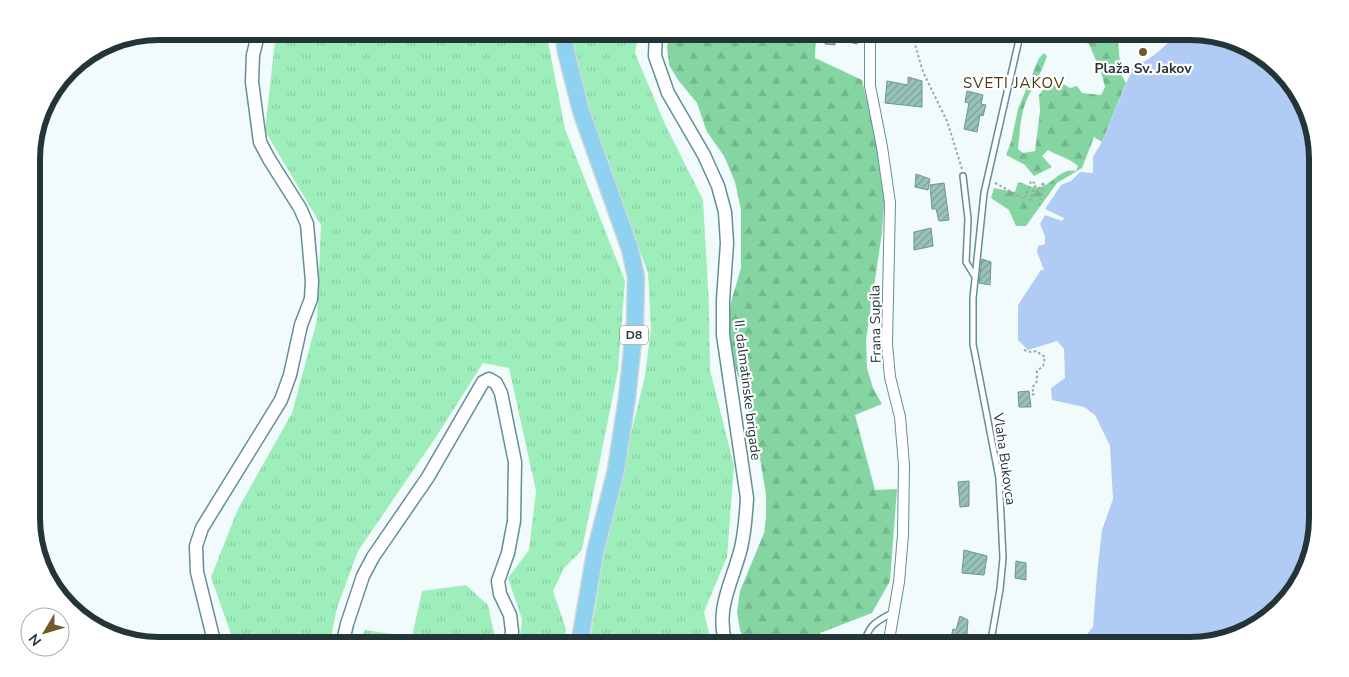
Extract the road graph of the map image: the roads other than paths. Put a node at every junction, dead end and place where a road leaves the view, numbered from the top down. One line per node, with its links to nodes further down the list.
1 (257, 40): 9 (street)
2 (564, 40): 12 (main road, D8)
3 (656, 40): 13 (street, II. dalmatinske brigade)
4 (870, 40): 8 (street, Frana Supila)
5 (1019, 40): 7 (lane, Vlaha Bukovca)
6 (963, 176): 7 (lane, Vlaha Bukovca)
7 (974, 276): 16 (lane, Vlaha Bukovca)
8 (893, 612): 14 (lane); 15 (street, Frana Supila)
9 (213, 637)
10 (344, 637): 11 (street)
11 (511, 637)
12 (581, 637)
13 (725, 637)
14 (867, 637)
15 (889, 637)
16 (992, 637)

